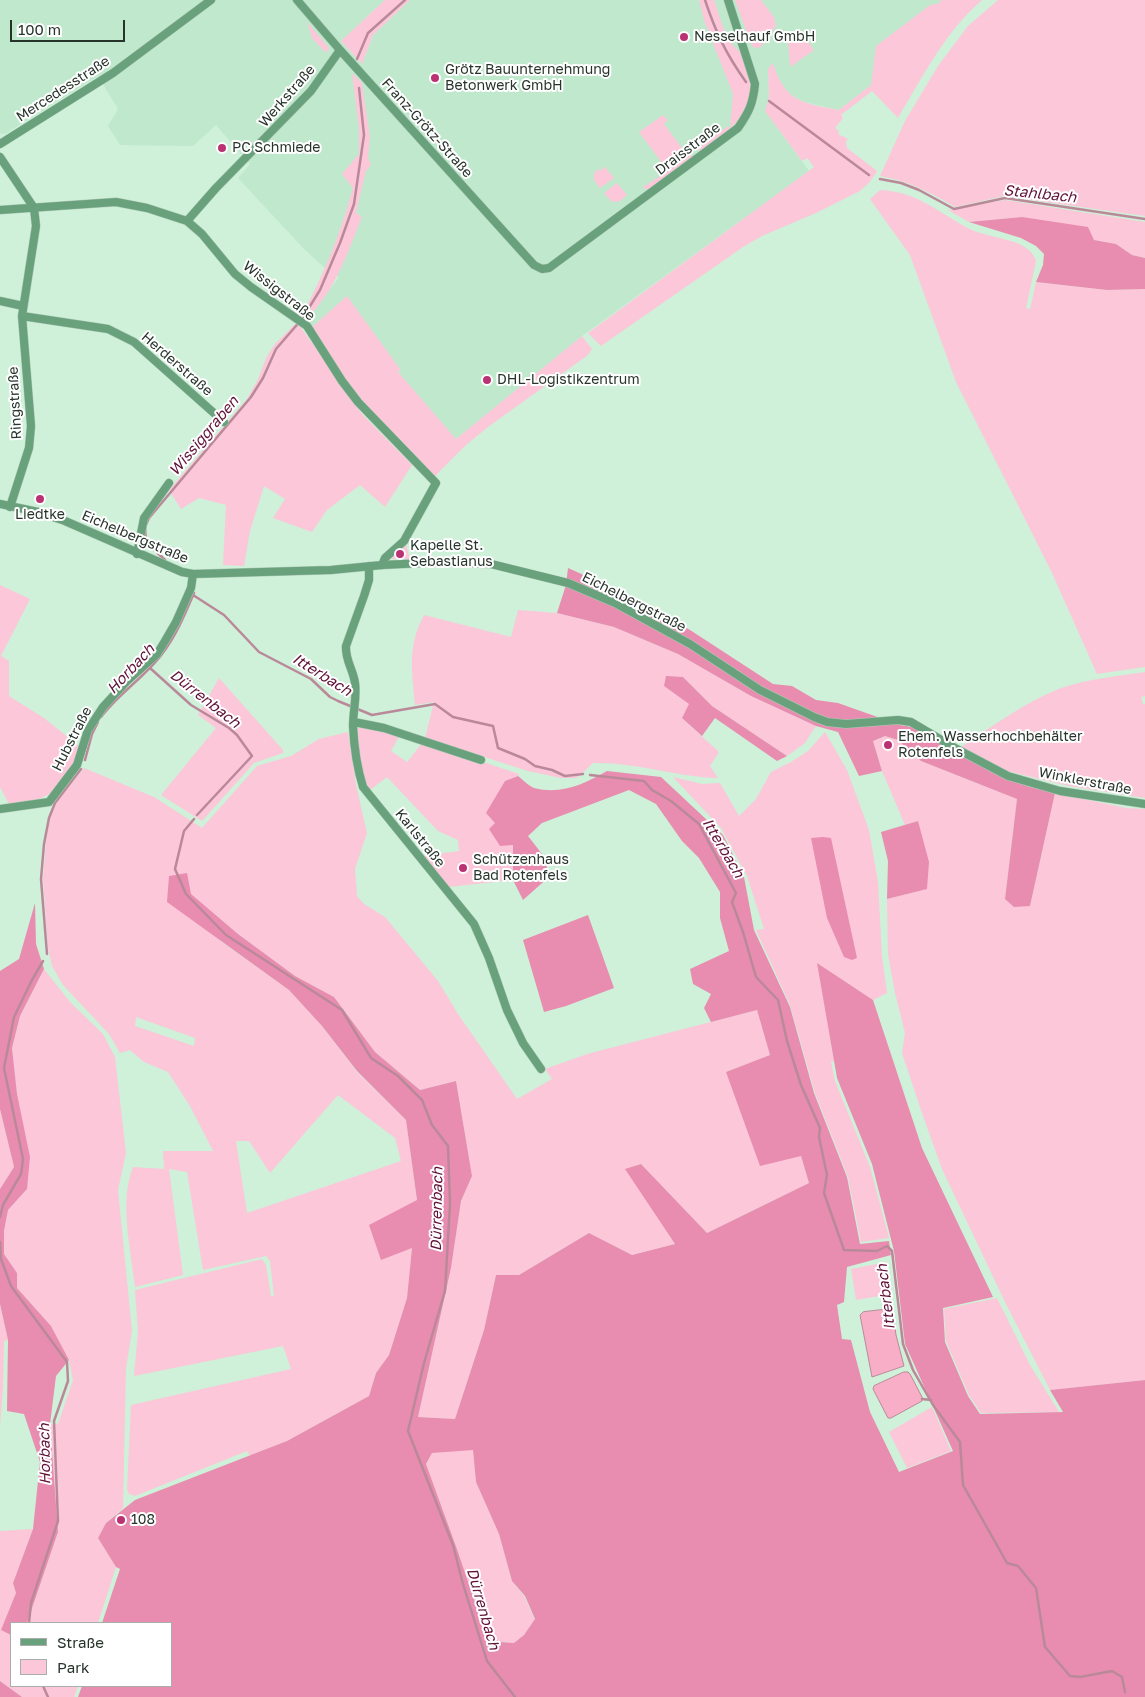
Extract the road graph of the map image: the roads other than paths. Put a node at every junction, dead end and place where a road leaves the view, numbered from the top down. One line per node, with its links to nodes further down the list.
1 (211, 0): 5 (street, Mercedesstraße)
2 (297, 0): 4 (street, Franz-Grötz-Straße)
3 (728, 0): 10 (street, Draisstraße)
4 (340, 50): 9 (street, Werkstraße); 10 (street, Franz-Grötz-Straße)
5 (0, 144)
6 (0, 157): 7 (street)
7 (34, 208): 8 (street, Wissigstraße); 9 (street, Wissigstraße); 12 (street, Ringstraße)
8 (0, 210)
9 (187, 221): 19 (street, Wissigstraße)
10 (542, 269)
11 (0, 301): 12 (street)
12 (23, 306): 13 (street, Ringstraße)
13 (22, 316): 14 (street, Herderstraße); 17 (street, Ringstraße)
14 (224, 422)
15 (169, 484): 18 (street)
16 (0, 504): 17 (street, Eichelbergstraße)
17 (10, 506): 18 (street, Eichelbergstraße)
18 (137, 554): 21 (street, Eichelbergstraße)
19 (382, 565): 20 (street, Eichelbergstraße); 23 (street, Eichelbergstraße)
20 (369, 566): 21 (street, Eichelbergstraße); 22 (street, Karlstraße)
21 (193, 574): 26 (street, Hubstraße)
22 (354, 718): 24 (street); 27 (street, Karlstraße)
23 (826, 722): 25 (street, Winklerstraße)
24 (481, 760)
25 (1145, 804)
26 (0, 809)
27 (541, 1069)

